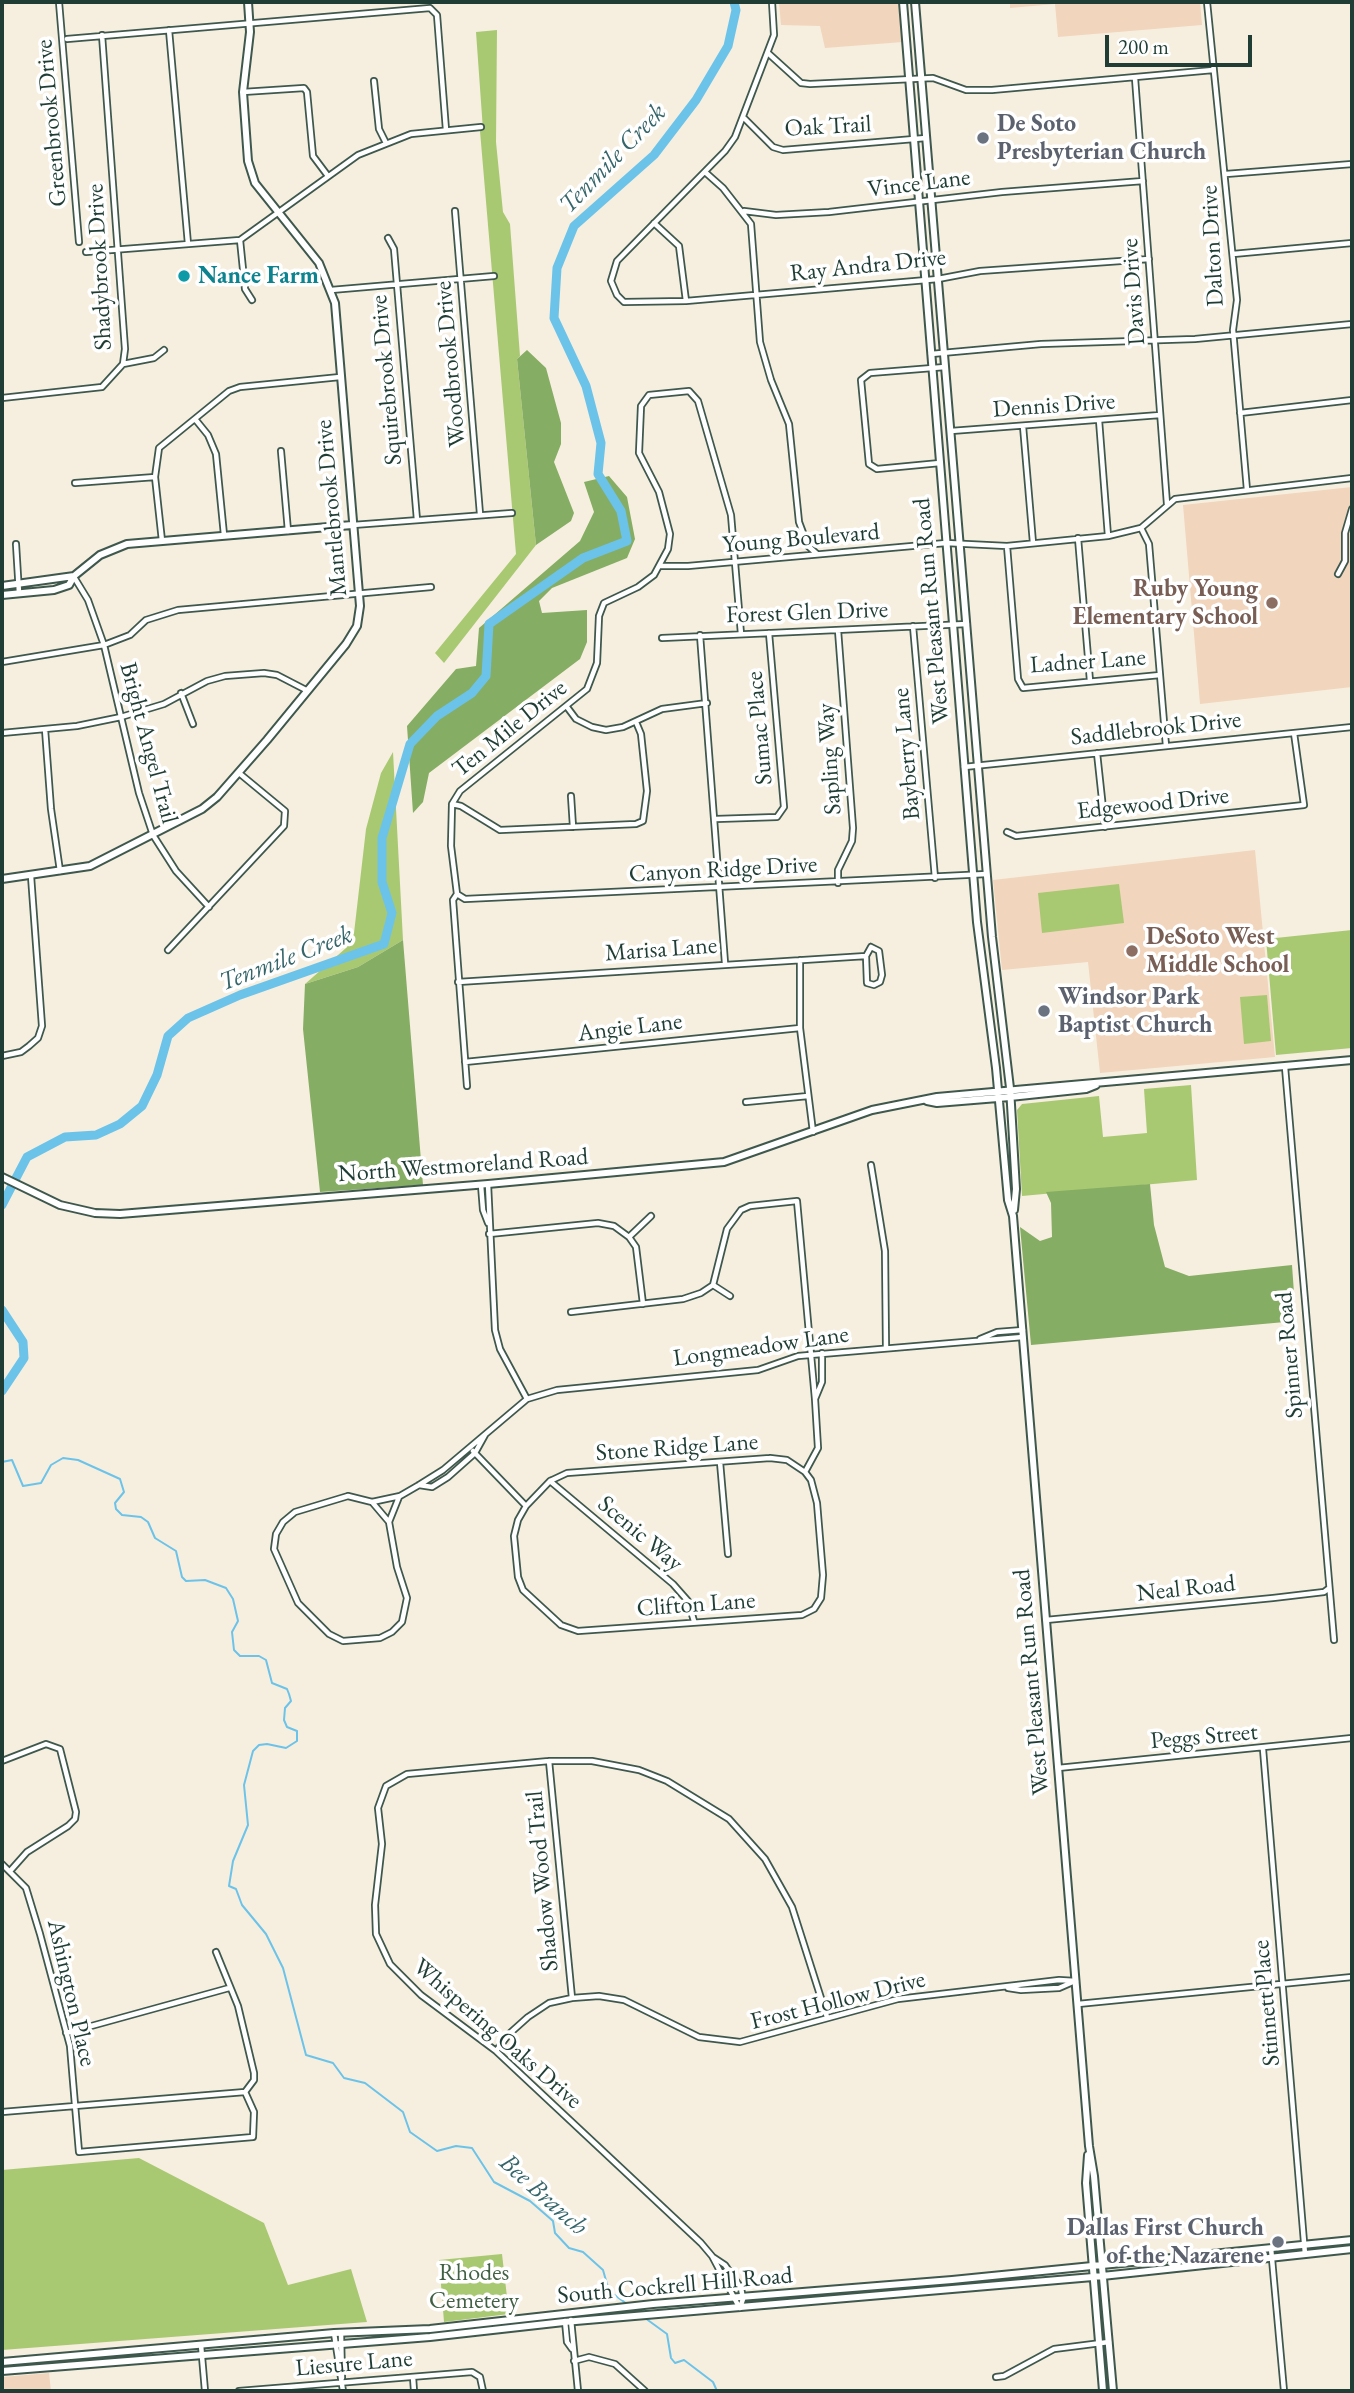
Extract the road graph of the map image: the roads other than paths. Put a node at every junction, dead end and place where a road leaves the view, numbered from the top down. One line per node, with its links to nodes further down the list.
1 (59, 2): 37 (street, Greenbrook Drive)
2 (248, 2): 7 (main road, Mantlebrook Drive)
3 (772, 2): 11 (street)
4 (902, 2): 13 (main road, West Pleasant Run Road)
5 (915, 2): 14 (main road, West Pleasant Run Road)
6 (1207, 2): 12 (street, Dalton Drive)
7 (250, 23): 8 (street); 17 (main road, Mantlebrook Drive); 20 (street)
8 (169, 30): 9 (street); 39 (street)
9 (102, 35): 10 (street); 40 (street, Shadybrook Drive)
10 (67, 38)
11 (769, 54): 13 (street); 18 (street)
12 (1213, 70): 15 (street); 26 (street, Dalton Drive)
13 (909, 77): 14 (street); 22 (main road, West Pleasant Run Road)
14 (921, 78): 15 (street); 21 (main road, West Pleasant Run Road)
15 (1135, 78): 28 (street, Davis Drive)
16 (373, 81): 23 (street)
17 (243, 92): 27 (street); 33 (main road, Mantlebrook Drive)
18 (744, 118): 22 (street, Oak Trail); 25 (street)
19 (481, 127): 20 (street)
20 (446, 130): 23 (street)
21 (926, 138): 22 (street, Oak Trail); 29 (main road, West Pleasant Run Road)
22 (914, 139): 30 (main road, West Pleasant Run Road)
23 (386, 143): 27 (street)
24 (1352, 164): 26 (street)
25 (705, 172): 32 (street); 34 (street)
26 (1226, 174): 42 (street, Dalton Drive)
27 (328, 176): 33 (street)
28 (1143, 180): 29 (street, Vince Lane); 43 (street, Davis Drive)
29 (932, 202): 30 (street, Vince Lane); 45 (main road, West Pleasant Run Road)
30 (919, 203): 32 (street, Vince Lane); 47 (main road, West Pleasant Run Road)
31 (455, 211): 46 (street, Woodbrook Drive)
32 (742, 211): 50 (street)
33 (280, 212): 36 (street); 49 (main road, Mantlebrook Drive)
34 (654, 223): 52 (street); 52 (street, Ray Andra Drive)
35 (388, 238): 48 (street, Squirebrook Drive)
36 (240, 240): 39 (street); 51 (street)
37 (79, 242)
38 (1352, 243): 42 (street)
39 (188, 244): 40 (street)
40 (117, 251): 41 (street); 59 (street, Shadybrook Drive)
41 (86, 252)
42 (1233, 254): 54 (street, Dalton Drive)
43 (1149, 258): 45 (street, Ray Andra Drive); 55 (street, Davis Drive)
44 (494, 276): 46 (street)
45 (938, 279): 47 (street, Ray Andra Drive); 57 (main road, West Pleasant Run Road)
46 (461, 280): 48 (street); 80 (street, Woodbrook Drive)
47 (925, 280): 50 (street, Ray Andra Drive); 58 (main road, West Pleasant Run Road)
48 (397, 284): 49 (street); 81 (street, Squirebrook Drive)
49 (331, 289): 62 (main road, Mantlebrook Drive)
50 (756, 295): 52 (street, Ray Andra Drive); 94 (street)
51 (252, 300)
52 (686, 301)
53 (1352, 324): 54 (street)
54 (1234, 335): 55 (street); 65 (street, Dalton Drive)
55 (1155, 340): 57 (street); 66 (street, Davis Drive)
56 (164, 350): 59 (street)
57 (944, 352): 58 (street); 60 (main road, West Pleasant Run Road)
58 (931, 354): 61 (main road, West Pleasant Run Road)
59 (123, 364): 63 (street, Shadybrook Drive)
60 (946, 367): 61 (street); 70 (main road, West Pleasant Run Road)
61 (932, 368): 72 (main road, West Pleasant Run Road); 72 (street)
62 (340, 377): 67 (street); 82 (main road, Mantlebrook Drive)
63 (2, 398)
64 (1352, 400): 65 (street)
65 (1241, 413): 76 (street, Dalton Drive)
66 (1160, 415): 68 (street, Dennis Drive); 77 (street, Davis Drive)
67 (195, 419): 73 (street); 85 (street)
68 (1099, 420): 69 (street, Dennis Drive); 86 (street)
69 (1023, 426): 70 (street, Dennis Drive); 90 (street)
70 (951, 431): 92 (main road, West Pleasant Run Road)
71 (281, 451): 84 (street)
72 (940, 463): 89 (main road, West Pleasant Run Road)
73 (155, 477): 75 (street); 88 (street)
74 (1352, 478): 76 (street, Young Boulevard)
75 (75, 483)
76 (1247, 489): 77 (street, Young Boulevard)
77 (1167, 504): 83 (street, Young Boulevard)
78 (1352, 509): 97 (street)
79 (512, 513): 80 (street)
80 (480, 514): 81 (street)
81 (417, 520): 82 (street)
82 (352, 525): 84 (main road); 102 (main road, Mantlebrook Drive)
83 (1141, 528): 86 (street, Young Boulevard); 115 (street)
84 (288, 531): 85 (main road)
85 (225, 536): 88 (main road)
86 (1108, 536): 87 (street, Young Boulevard)
87 (1078, 538): 90 (street, Young Boulevard); 116 (street)
88 (162, 541): 98 (main road)
89 (946, 543): 92 (street, Young Boulevard); 94 (street, Young Boulevard); 105 (main road, West Pleasant Run Road)
90 (1033, 543): 93 (street, Young Boulevard)
91 (16, 544): 99 (street)
92 (961, 544): 93 (street, Young Boulevard); 106 (main road, West Pleasant Run Road)
93 (1007, 546): 116 (street, Ladner Lane)
94 (818, 555): 95 (street, Young Boulevard)
95 (735, 561): 96 (street, Young Boulevard); 96 (street, Ten Mile Drive); 110 (street)
96 (659, 566): 120 (street, Ten Mile Drive)
97 (1338, 574)
98 (74, 576): 99 (main road); 103 (main road); 113 (street, Bright Angel Trail)
99 (21, 584): 100 (main road); 103 (street)
100 (2, 586)
101 (431, 587): 102 (street)
102 (358, 592): 113 (street); 117 (main road, Mantlebrook Drive)
103 (19, 593): 104 (main road)
104 (2, 595)
105 (953, 624): 106 (street, Forest Glen Drive); 107 (street, Forest Glen Drive); 130 (main road, West Pleasant Run Road)
106 (967, 624): 131 (main road, West Pleasant Run Road)
107 (914, 626): 108 (street, Forest Glen Drive); 144 (street, Bayberry Lane)
108 (838, 630): 109 (street, Forest Glen Drive); 146 (street, Sapling Way)
109 (769, 633): 110 (street, Forest Glen Drive); 135 (street, Sumac Place)
110 (741, 634): 111 (street, Forest Glen Drive)
111 (700, 635): 112 (street, Forest Glen Drive); 119 (street)
112 (662, 638)
113 (104, 645): 114 (street); 121 (street, Bright Angel Trail)
114 (2, 662)
115 (1160, 675): 116 (street, Ladner Lane); 128 (street)
116 (1090, 681)
117 (306, 690): 118 (street); 132 (main road, Mantlebrook Drive)
118 (181, 693): 121 (street); 123 (street)
119 (707, 703): 122 (street); 135 (street)
120 (567, 706): 122 (street); 134 (street, Ten Mile Drive)
121 (121, 717): 125 (street); 139 (street, Bright Angel Trail)
122 (636, 722): 136 (street)
123 (193, 724)
124 (1352, 727): 127 (street, Saddlebrook Drive)
125 (45, 729): 126 (street); 140 (street)
126 (2, 733)
127 (1294, 733): 128 (street, Saddlebrook Drive); 137 (street, Edgewood Drive)
128 (1166, 746): 129 (street, Saddlebrook Drive)
129 (1097, 753): 131 (street, Saddlebrook Drive); 137 (street)
130 (964, 766): 131 (street, Saddlebrook Drive); 142 (main road, West Pleasant Run Road)
131 (978, 766): 141 (main road, West Pleasant Run Road)
132 (239, 773): 139 (main road, Mantlebrook Drive); 149 (street)
133 (571, 796): 136 (street)
134 (452, 804): 136 (street); 148 (street, Ten Mile Drive)
135 (716, 819): 147 (street)
136 (573, 827)
137 (1105, 827): 138 (street, Edgewood Drive)
138 (1007, 832)
139 (153, 835): 140 (main road, Mantlebrook Drive); 149 (street, Bright Angel Trail)
140 (60, 872): 143 (main road, Mantlebrook Drive)
141 (987, 874): 142 (street, Canyon Ridge Drive); 155 (main road, West Pleasant Run Road)
142 (973, 875): 144 (street, Canyon Ridge Drive); 156 (main road, West Pleasant Run Road)
143 (31, 876): 145 (main road, Mantlebrook Drive); 158 (street)
144 (934, 878): 146 (street, Canyon Ridge Drive)
145 (2, 879)
146 (838, 883): 147 (street, Canyon Ridge Drive)
147 (721, 888): 148 (street, Canyon Ridge Drive); 153 (street)
148 (459, 896): 154 (street, Ten Mile Drive)
149 (209, 907): 150 (street)
150 (169, 950)
151 (866, 956): 151 (street); 152 (street, Marisa Lane)
152 (800, 960): 153 (street, Marisa Lane); 157 (street)
153 (725, 963): 154 (street, Marisa Lane)
154 (458, 982): 160 (street, Ten Mile Drive)
155 (1000, 1007): 156 (main road); 164 (main road, West Pleasant Run Road)
156 (988, 1009): 165 (main road, West Pleasant Run Road)
157 (800, 1028): 160 (street, Angie Lane); 166 (street)
158 (2, 1056)
159 (1352, 1060): 161 (main road, North Westmoreland Road)
160 (465, 1062): 163 (street, Ten Mile Drive)
161 (1284, 1067): 162 (main road, North Westmoreland Road); 203 (street, Spinner Road)
162 (1098, 1084): 164 (main road, North Westmoreland Road); 167 (main road, North Westmoreland Road)
163 (467, 1086)
164 (1010, 1088): 165 (main road, North Westmoreland Road); 167 (main road, West Pleasant Run Road)
165 (998, 1089): 168 (main road, West Pleasant Run Road); 169 (main road, North Westmoreland Road)
166 (808, 1096): 170 (street); 171 (street)
167 (1010, 1097): 168 (main road, North Westmoreland Road); 176 (main road, West Pleasant Run Road)
168 (999, 1098): 169 (main road, North Westmoreland Road); 176 (main road, West Pleasant Run Road)
169 (925, 1101): 171 (main road, North Westmoreland Road)
170 (746, 1102)
171 (813, 1132): 174 (main road, North Westmoreland Road)
172 (871, 1166): 184 (street)
173 (2, 1177): 174 (main road, North Westmoreland Road)
174 (484, 1185): 177 (street)
175 (651, 1216): 178 (street)
176 (1013, 1216): 183 (main road, West Pleasant Run Road)
177 (489, 1234): 178 (street); 189 (street)
178 (629, 1237): 181 (street)
179 (713, 1284): 180 (street); 181 (street); 186 (street)
180 (730, 1296)
181 (643, 1304): 182 (street)
182 (571, 1312)
183 (1023, 1334): 184 (street, Longmeadow Lane); 204 (main road, West Pleasant Run Road)
184 (886, 1348): 185 (street, Longmeadow Lane)
185 (822, 1353): 186 (street, Longmeadow Lane); 188 (street)
186 (811, 1354): 187 (street); 189 (street, Longmeadow Lane)
187 (812, 1382): 188 (street); 190 (street)
188 (822, 1382): 190 (street)
189 (527, 1399): 191 (street, Longmeadow Lane)
190 (815, 1399): 195 (street)
191 (485, 1434): 192 (street, Longmeadow Lane); 193 (street, Longmeadow Lane)
192 (469, 1447): 193 (street); 197 (street, Longmeadow Lane)
193 (474, 1453): 197 (street, Longmeadow Lane); 200 (street)
194 (720, 1462): 195 (street, Stone Ridge Lane); 196 (street, Stone Ridge Lane); 202 (street)
195 (806, 1472): 205 (street, Clifton Lane)
196 (550, 1481): 200 (street); 205 (street, Scenic Way)
197 (419, 1485): 198 (street, Longmeadow Lane)
198 (400, 1496): 199 (street, Longmeadow Lane); 201 (street)
199 (372, 1502): 201 (street); 201 (street)
200 (526, 1506): 205 (street, Clifton Lane)
201 (389, 1522)
202 (728, 1554)
203 (1329, 1588): 204 (street, Neal Road); 206 (street, Spinner Road)
204 (1045, 1620): 211 (main road, West Pleasant Run Road)
205 (694, 1621)
206 (1334, 1640)
207 (1352, 1738): 208 (street, Peggs Street)
208 (1263, 1749): 211 (street, Peggs Street); 217 (street, Stinnett Place)
209 (2, 1760): 213 (street)
210 (549, 1761): 219 (street, Shadow Wood Trail); 221 (street, Whispering Oaks Drive); 223 (street, Whispering Oaks Drive)
211 (1058, 1768): 216 (main road, West Pleasant Run Road)
212 (2, 1864): 213 (street, Ashington Place)
213 (11, 1870): 222 (street, Ashington Place)
214 (216, 1952): 218 (street)
215 (1352, 1978): 217 (street)
216 (1076, 1981): 220 (main road, West Pleasant Run Road); 221 (street, Frost Hollow Drive)
217 (1283, 1984): 220 (street); 229 (street, Stinnett Place)
218 (229, 1988): 222 (street); 224 (street)
219 (572, 1998): 221 (street, Frost Hollow Drive); 223 (street, Frost Hollow Drive)
220 (1078, 2004): 227 (main road, West Pleasant Run Road)
221 (827, 2017)
222 (66, 2034): 225 (street, Ashington Place)
223 (496, 2051): 233 (street, Whispering Oaks Drive)
224 (243, 2092): 225 (street); 225 (street, Ashington Place)
225 (76, 2103): 226 (street)
226 (2, 2112)
227 (1089, 2146): 235 (main road, West Pleasant Run Road); 236 (main road, West Pleasant Run Road)
228 (1352, 2240): 229 (main road, South Cockrell Hill Road)
229 (1304, 2244): 230 (main road, South Cockrell Hill Road); 232 (street, Stinnett Place)
230 (1271, 2248): 234 (street); 235 (main road, South Cockrell Hill Road)
231 (1352, 2249): 232 (main road, South Cockrell Hill Road)
232 (1305, 2253): 234 (main road, South Cockrell Hill Road)
233 (712, 2256): 239 (street, Whispering Oaks Drive); 239 (street, Whispering Oaks Drive)
234 (1272, 2257): 237 (main road, South Cockrell Hill Road); 264 (street)
235 (1102, 2266): 236 (main road, South Cockrell Hill Road); 237 (main road, West Pleasant Run Road)
236 (1092, 2267): 238 (main road, West Pleasant Run Road); 239 (main road, South Cockrell Hill Road)
237 (1103, 2276): 238 (main road, South Cockrell Hill Road); 245 (main road, West Pleasant Run Road)
238 (1093, 2277): 240 (main road, South Cockrell Hill Road); 246 (main road, West Pleasant Run Road)
239 (739, 2299): 240 (street); 241 (main road, South Cockrell Hill Road)
240 (740, 2308): 242 (main road, South Cockrell Hill Road)
241 (568, 2314): 242 (street); 243 (main road, South Cockrell Hill Road)
242 (568, 2322): 244 (main road, South Cockrell Hill Road); 248 (street)
243 (338, 2333): 244 (street); 247 (main road, South Cockrell Hill Road)
244 (338, 2342): 247 (main road, South Cockrell Hill Road); 253 (street)
245 (1109, 2342): 246 (street); 263 (main road, West Pleasant Run Road)
246 (1099, 2343): 251 (street); 262 (main road, West Pleasant Run Road)
247 (202, 2349): 249 (main road, South Cockrell Hill Road); 250 (main road, South Cockrell Hill Road); 255 (street)
248 (574, 2361): 260 (street); 261 (street)
249 (2, 2362)
250 (2, 2371)
251 (996, 2376)
252 (413, 2377): 253 (street, Liesure Lane); 258 (street); 259 (street, Liesure Lane)
253 (342, 2383): 254 (street, Liesure Lane); 257 (street)
254 (273, 2390): 256 (street, Liesure Lane)
255 (205, 2391)
256 (239, 2391)
257 (343, 2391)
258 (414, 2391)
259 (483, 2391)
260 (578, 2391)
261 (645, 2391)
262 (1103, 2391)
263 (1113, 2391)
264 (1284, 2391)

